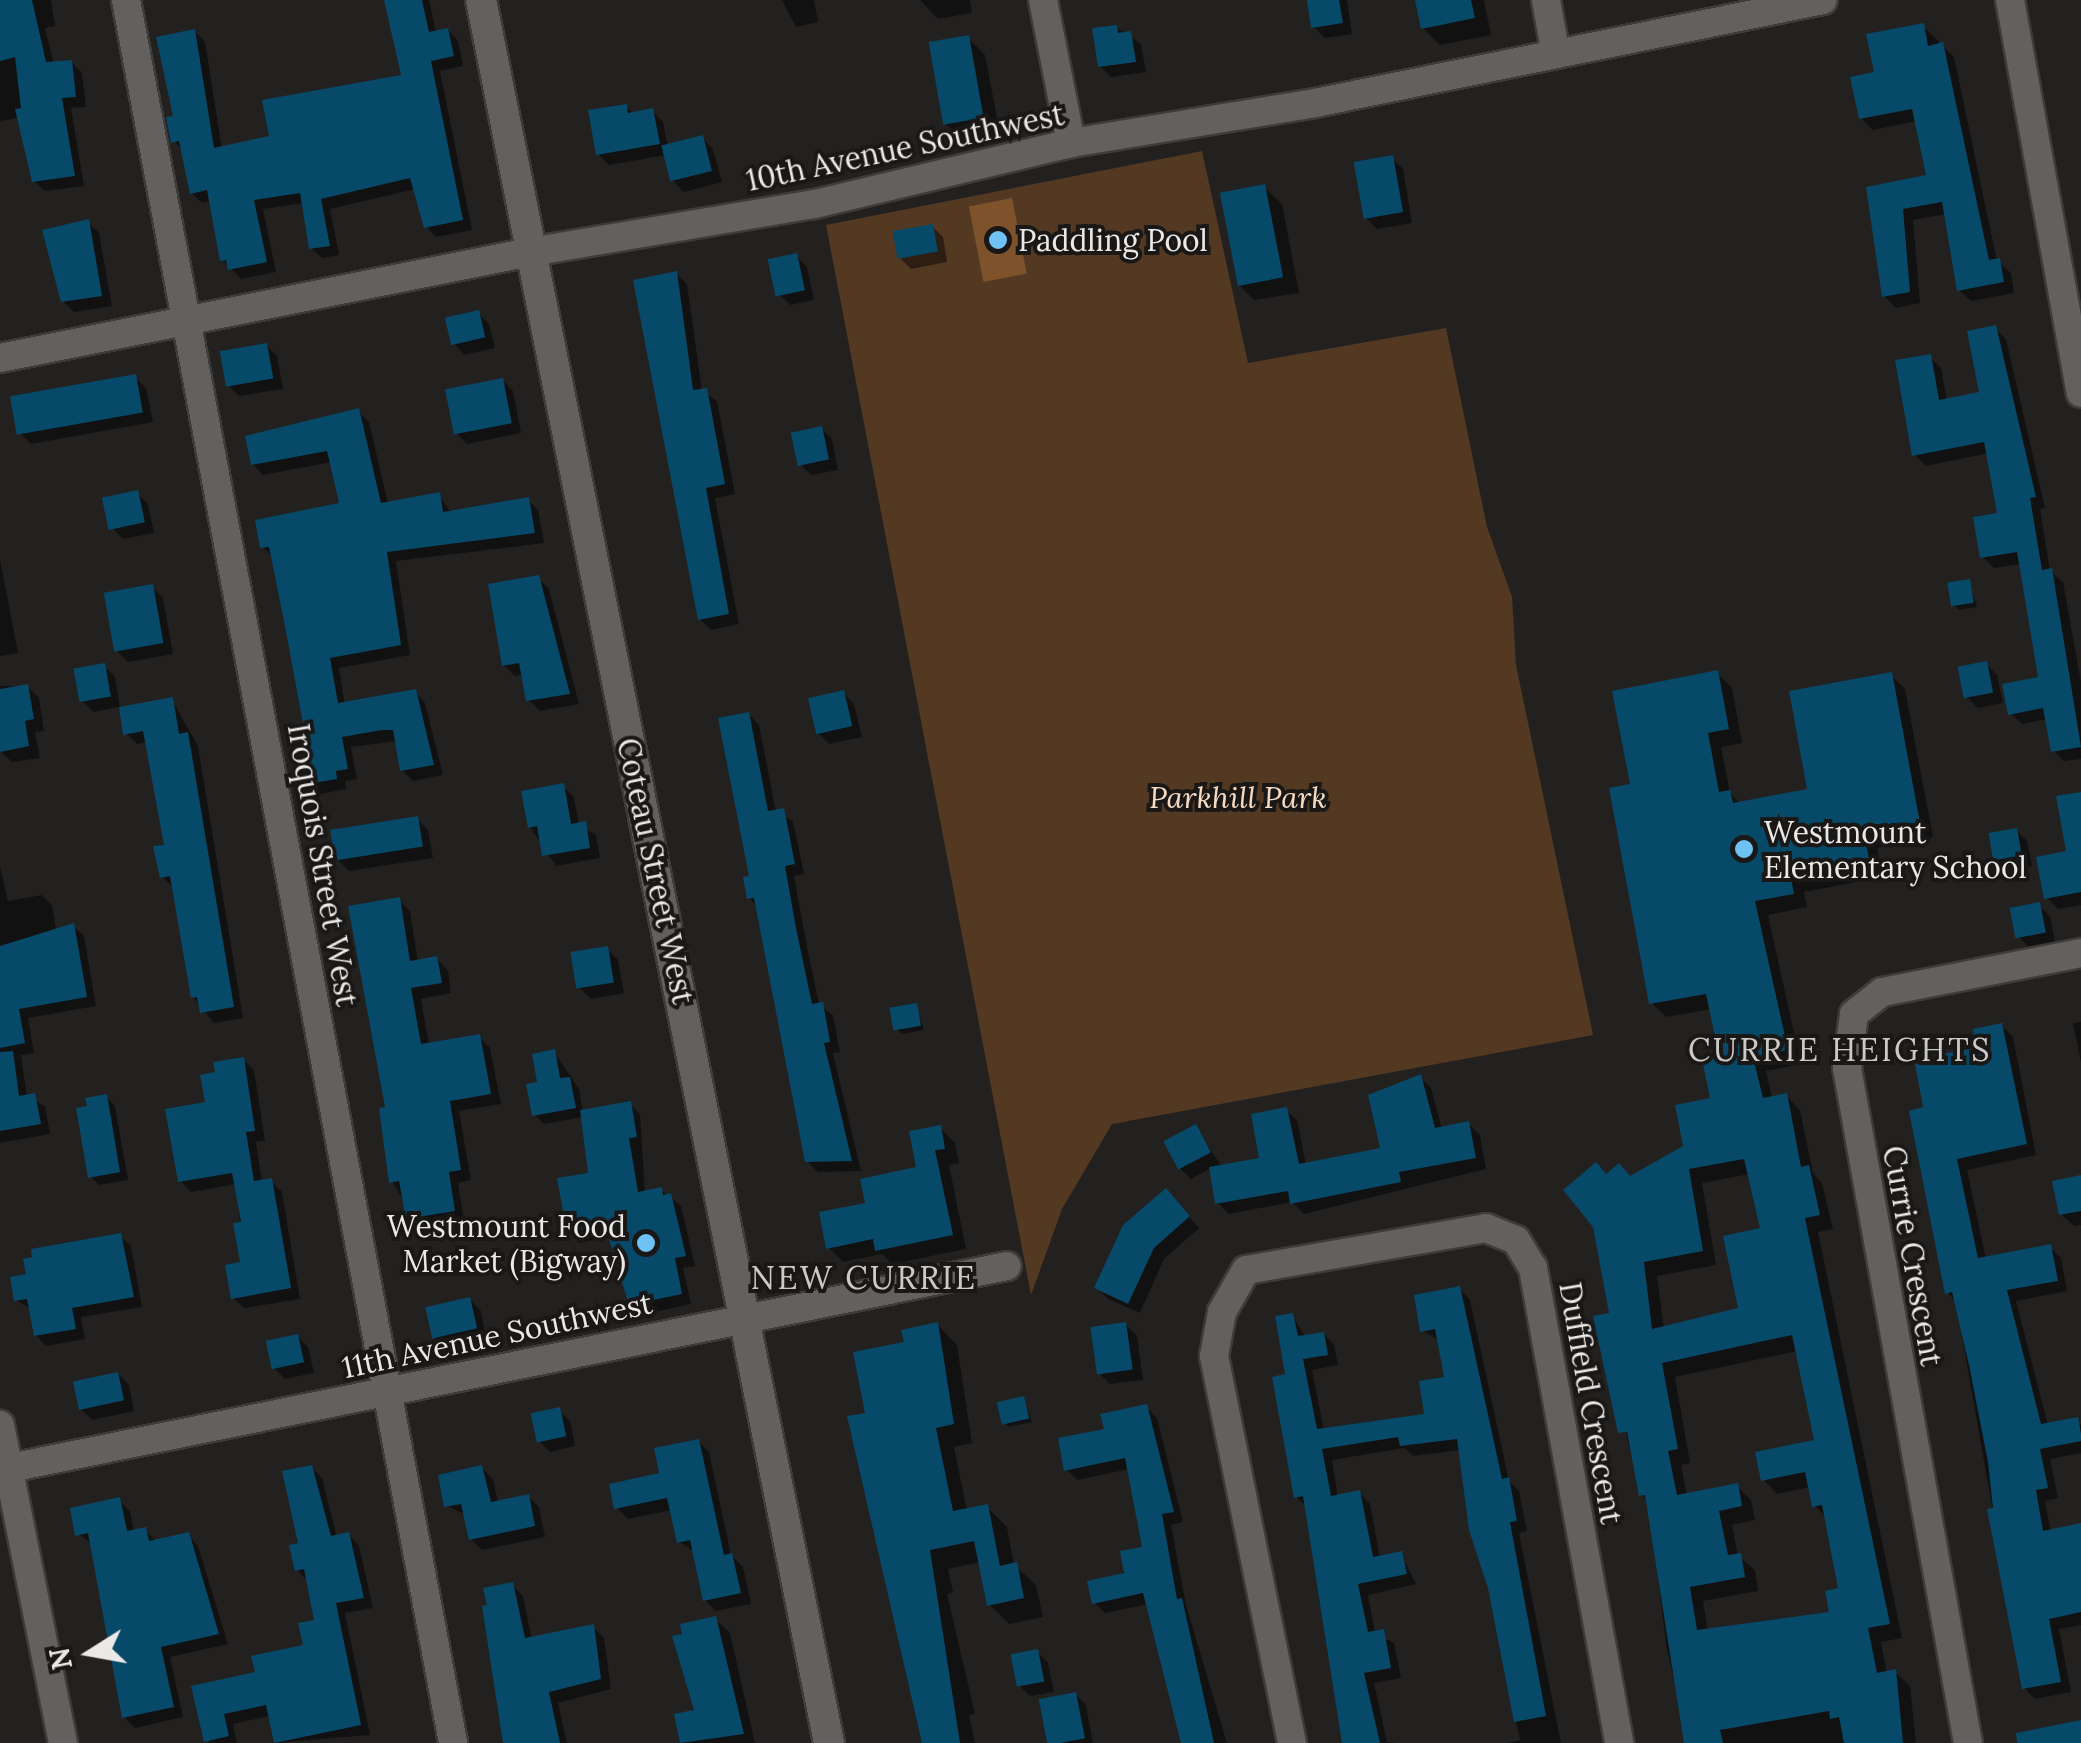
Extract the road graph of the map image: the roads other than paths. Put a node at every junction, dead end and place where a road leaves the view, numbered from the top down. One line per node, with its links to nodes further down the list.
1 (126, 0): 10 (street, Iroquois Street West)
2 (481, 0): 9 (street, Coteau Street West)
3 (1043, 0): 8 (street)
4 (1546, 0): 7 (street)
5 (1823, 0): 7 (street, 10th Avenue Southwest)
6 (2010, 0): 12 (street)
7 (1556, 50): 8 (street, 10th Avenue Southwest)
8 (1070, 143): 9 (street, 10th Avenue Southwest)
9 (530, 252): 10 (street, 10th Avenue Southwest); 15 (street, Coteau Street West)
10 (189, 317): 11 (street, 10th Avenue Southwest); 16 (street, Iroquois Street West)
11 (0, 358)
12 (2081, 394)
13 (2081, 952): 24 (street, Currie Crescent)
14 (1007, 1266): 15 (street, 11th Avenue Southwest)
15 (747, 1318): 16 (street, 11th Avenue Southwest); 21 (street, Coteau Street West)
16 (386, 1392): 18 (street, 11th Avenue Southwest); 20 (street, Iroquois Street West)
17 (0, 1425): 18 (street)
18 (4, 1469): 19 (street)
19 (63, 1743)
20 (453, 1743)
21 (829, 1743)
22 (1292, 1743): 23 (street, Duffield Crescent)
23 (1620, 1743)
24 (1968, 1743)

